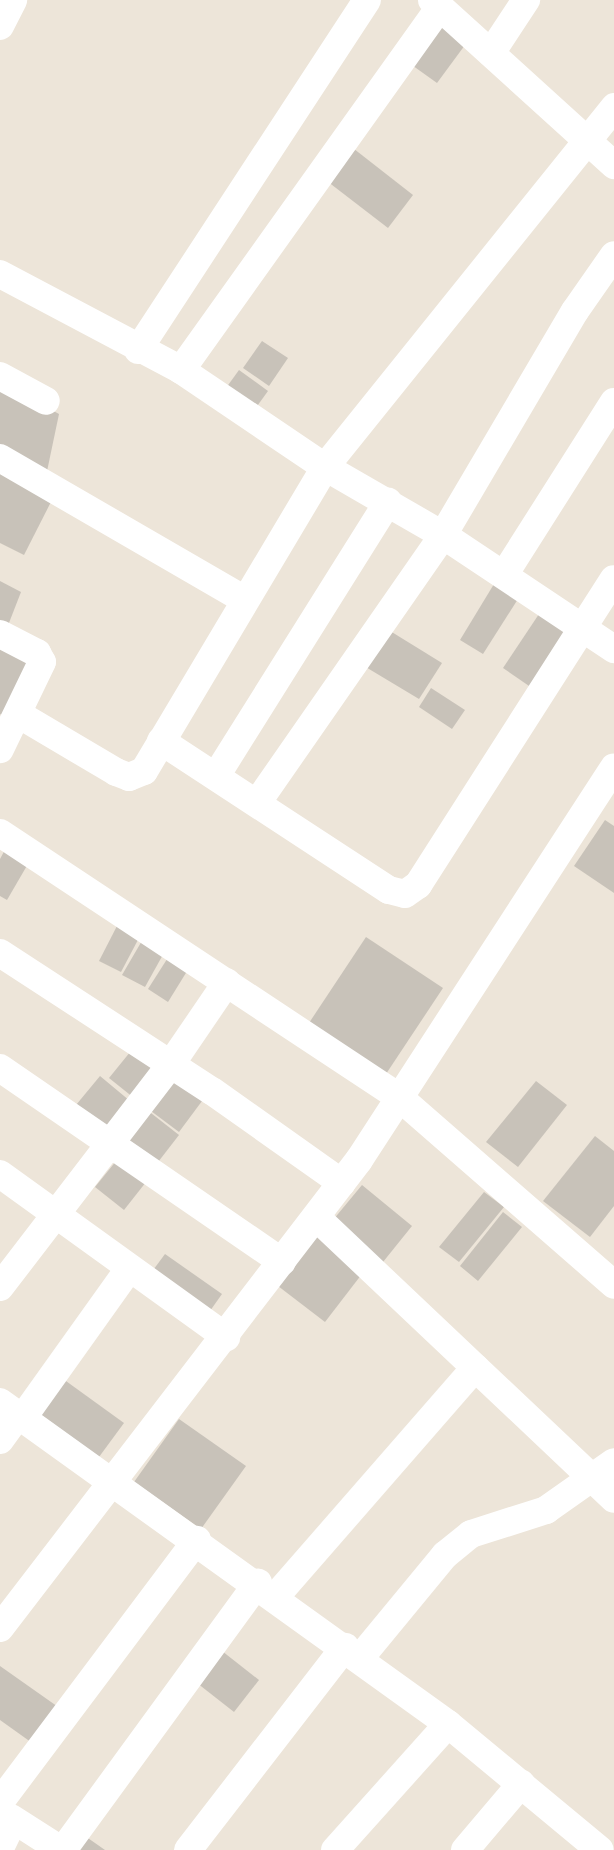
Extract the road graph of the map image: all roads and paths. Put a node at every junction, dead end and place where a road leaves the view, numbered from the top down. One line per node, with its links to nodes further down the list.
1 (13, 0): 5 (street)
2 (367, 0): 12 (street)
3 (526, 0): 6 (street)
4 (436, 4): 6 (street); 13 (street)
5 (0, 26)
6 (490, 53): 8 (street)
7 (614, 107): 8 (street)
8 (588, 143): 9 (street); 18 (street)
9 (614, 164)
10 (614, 254): 20 (street)
11 (0, 274): 12 (street)
12 (138, 350): 13 (street)
13 (181, 370): 18 (street)
14 (0, 376): 15 (street)
15 (46, 401)
16 (614, 402): 21 (street)
17 (0, 458): 23 (street)
18 (325, 468): 19 (street); 23 (street)
19 (388, 502): 20 (street); 31 (street)
20 (443, 535): 21 (street); 32 (street)
21 (504, 575): 24 (street)
22 (614, 579): 24 (street)
23 (245, 600): 28 (street)
24 (580, 626): 26 (street); 32 (street)
25 (0, 634): 27 (street)
26 (614, 649)
27 (10, 718): 28 (street); 29 (street)
28 (161, 741): 31 (street)
29 (0, 749)
30 (614, 767): 38 (street)
31 (216, 776): 32 (street)
32 (257, 803)
33 (0, 832): 35 (street)
34 (0, 953): 36 (street)
35 (227, 982): 36 (street); 38 (street)
36 (171, 1064): 39 (street); 41 (street)
37 (0, 1068): 39 (street)
38 (400, 1098): 41 (street); 46 (street)
39 (111, 1141): 42 (street); 44 (street)
40 (0, 1174): 42 (street)
41 (342, 1183): 43 (street)
42 (58, 1213): 45 (street); 47 (street)
43 (316, 1217): 44 (street); 49 (street)
44 (282, 1262): 48 (street)
45 (129, 1269): 48 (street); 50 (street)
46 (614, 1285)
47 (0, 1287)
48 (226, 1337): 54 (street)
49 (475, 1368): 53 (street); 57 (street)
50 (14, 1411): 51 (street); 54 (street)
51 (0, 1440)
52 (614, 1462): 53 (street)
53 (593, 1480): 55 (street); 59 (street)
54 (116, 1482): 56 (street); 58 (street)
55 (614, 1500)
56 (197, 1540): 57 (street); 62 (street)
57 (267, 1590): 59 (street); 64 (street)
58 (0, 1628)
59 (353, 1653): 60 (street); 65 (street)
60 (448, 1724): 61 (street); 66 (street)
61 (521, 1784): 67 (street); 68 (street)
62 (4, 1809): 63 (street); 64 (street)
63 (0, 1848)
64 (62, 1850)
65 (188, 1850)
66 (335, 1850)
67 (465, 1850)
68 (599, 1850)

